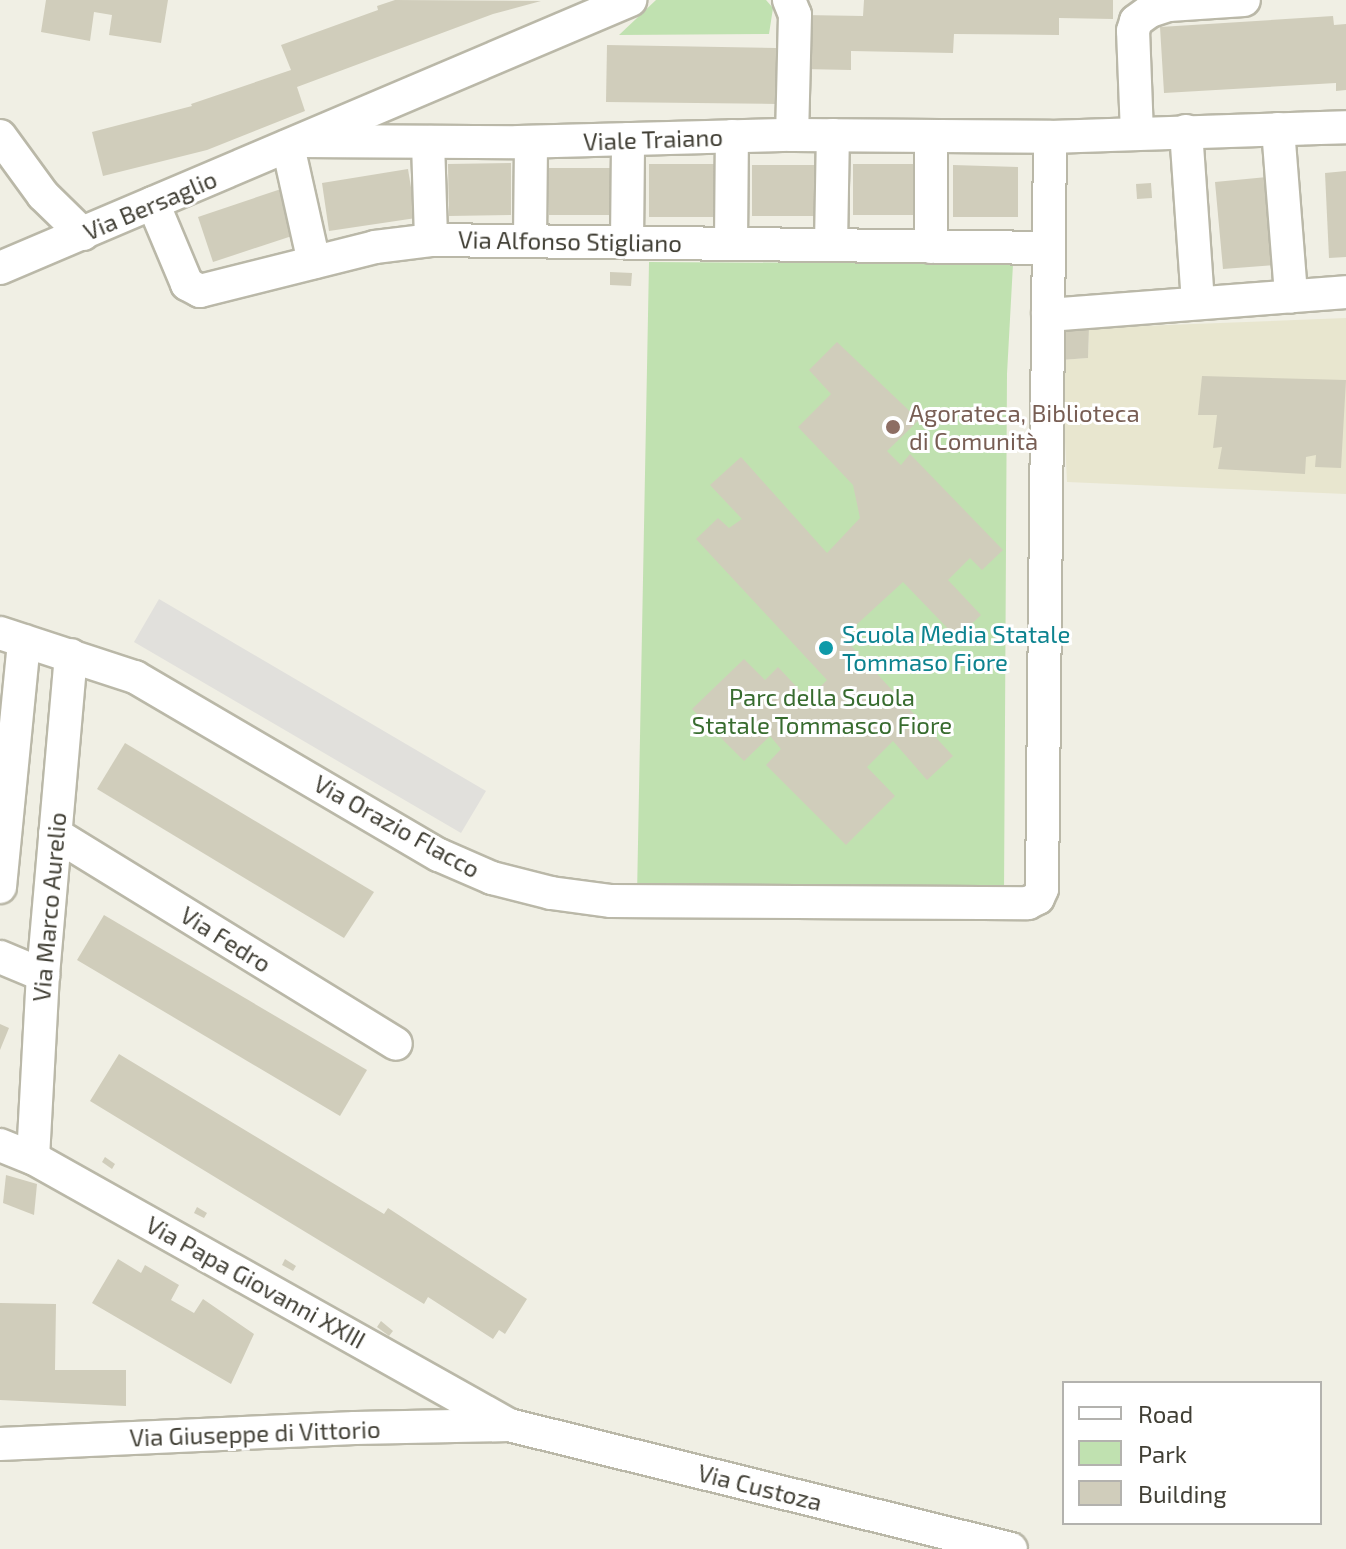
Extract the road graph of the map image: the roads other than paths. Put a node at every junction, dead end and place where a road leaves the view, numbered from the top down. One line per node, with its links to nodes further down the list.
1 (789, 0): 8 (street)
2 (1233, 2): 7 (street)
3 (621, 5): 17 (street)
4 (1346, 127): 5 (street, Viale Traiano)
5 (1278, 129): 6 (street, Viale Traiano); 30 (street)
6 (1186, 131): 7 (street, Viale Traiano); 31 (street)
7 (1137, 134): 13 (street, Viale Traiano)
8 (792, 135): 9 (street, Viale Traiano); 11 (street, Viale Traiano)
9 (833, 135): 12 (street, Viale Traiano); 24 (street)
10 (0, 136): 19 (street)
11 (732, 136): 14 (street, Viale Traiano); 23 (street)
12 (931, 136): 13 (street, Viale Traiano); 25 (street)
13 (1050, 137): 26 (street)
14 (628, 139): 16 (street, Viale Traiano); 22 (street)
15 (428, 142): 16 (street, Viale Traiano); 17 (street, Viale Traiano); 20 (street)
16 (531, 142): 21 (street)
17 (294, 144): 18 (street, Via Bersaglio); 27 (street)
18 (153, 203): 19 (street, Via Bersaglio); 27 (street, Via Alfonso Stigliano)
19 (83, 234): 28 (street, Via Bersaglio)
20 (431, 240): 21 (street, Via Alfonso Stigliano); 27 (street, Via Alfonso Stigliano)
21 (530, 240): 22 (street, Via Alfonso Stigliano)
22 (627, 242): 23 (street, Via Alfonso Stigliano)
23 (731, 243): 24 (street, Via Alfonso Stigliano)
24 (831, 245): 25 (street, Via Alfonso Stigliano)
25 (931, 247): 26 (street, Via Alfonso Stigliano)
26 (1048, 248): 32 (street)
27 (314, 262)
28 (0, 268)
29 (1346, 292): 30 (street)
30 (1291, 296): 31 (street)
31 (1198, 303): 32 (street)
32 (1048, 315): 34 (street, Via Orazio Flacco)
33 (12, 637): 34 (street, Via Orazio Flacco); 36 (street, Via Marco Aurelio)
34 (71, 655): 35 (street, Via Marco Aurelio)
35 (55, 834): 38 (street, Via Marco Aurelio); 39 (street, Via Fedro)
36 (0, 887)
37 (0, 957): 38 (street)
38 (43, 975): 40 (street, Via Marco Aurelio)
39 (396, 1044)
40 (9, 1151): 41 (street, Via Papa Giovanni XXIII)
41 (509, 1425): 42 (street, Via Giuseppe di Vittorio); 43 (street, Via Custoza)
42 (0, 1444)
43 (1011, 1549)

